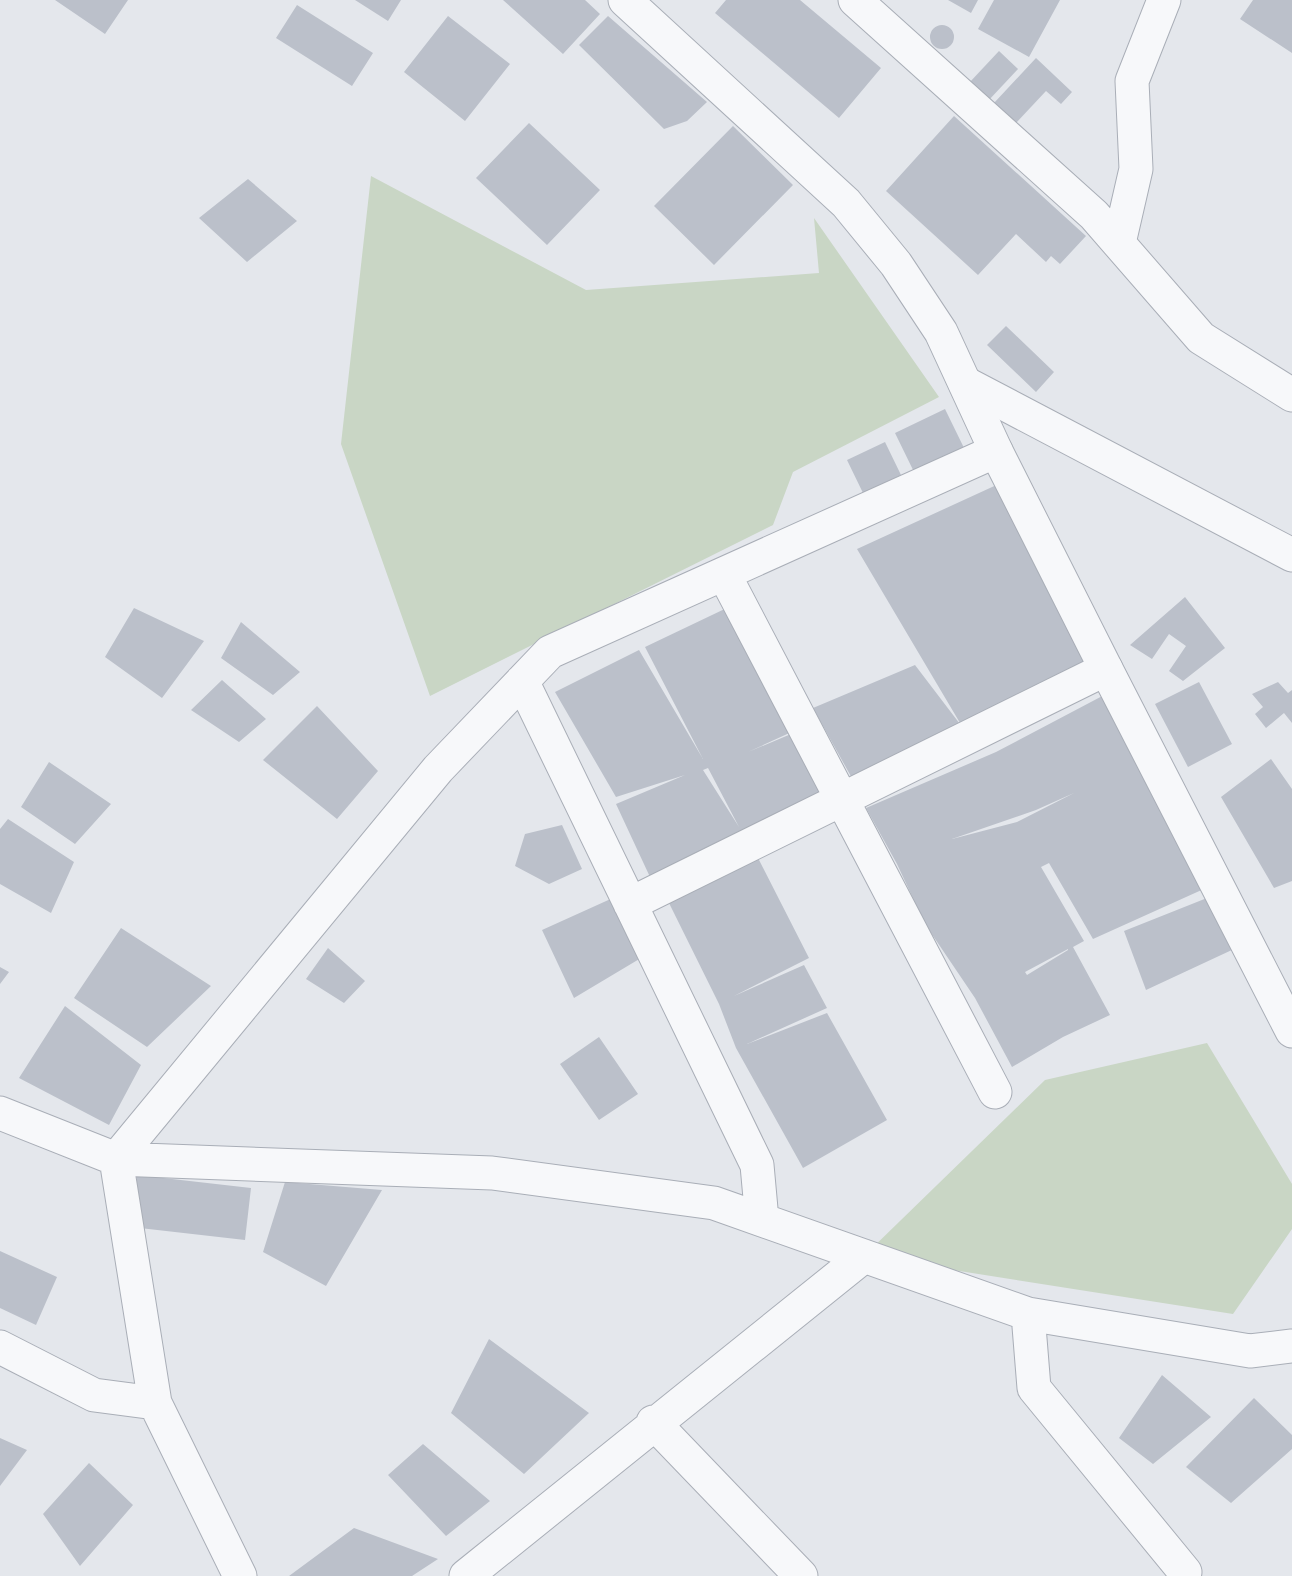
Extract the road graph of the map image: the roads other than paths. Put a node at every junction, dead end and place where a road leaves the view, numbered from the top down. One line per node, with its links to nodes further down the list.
1 (626, 0): 5 (street)
2 (855, 0): 4 (street)
3 (1164, 0): 4 (street)
4 (1119, 243): 6 (street)
5 (965, 382): 7 (street); 8 (street)
6 (1292, 394)
7 (996, 451): 9 (street); 10 (street)
8 (1292, 555)
9 (723, 574): 11 (street); 12 (street)
10 (1106, 669): 12 (street); 14 (street)
11 (522, 681): 13 (street); 17 (street)
12 (842, 799): 13 (street); 15 (street)
13 (630, 904): 18 (street)
14 (1292, 1031)
15 (995, 1092)
16 (0, 1113): 17 (street)
17 (116, 1159): 18 (street); 23 (street)
18 (762, 1220): 19 (street)
19 (864, 1256): 20 (street); 24 (street)
20 (1028, 1314): 21 (street); 25 (street)
21 (1292, 1346)
22 (0, 1347): 23 (street)
23 (155, 1402): 26 (street)
24 (653, 1422): 27 (street); 28 (street)
25 (1185, 1572)
26 (240, 1576)
27 (466, 1576)
28 (801, 1576)

